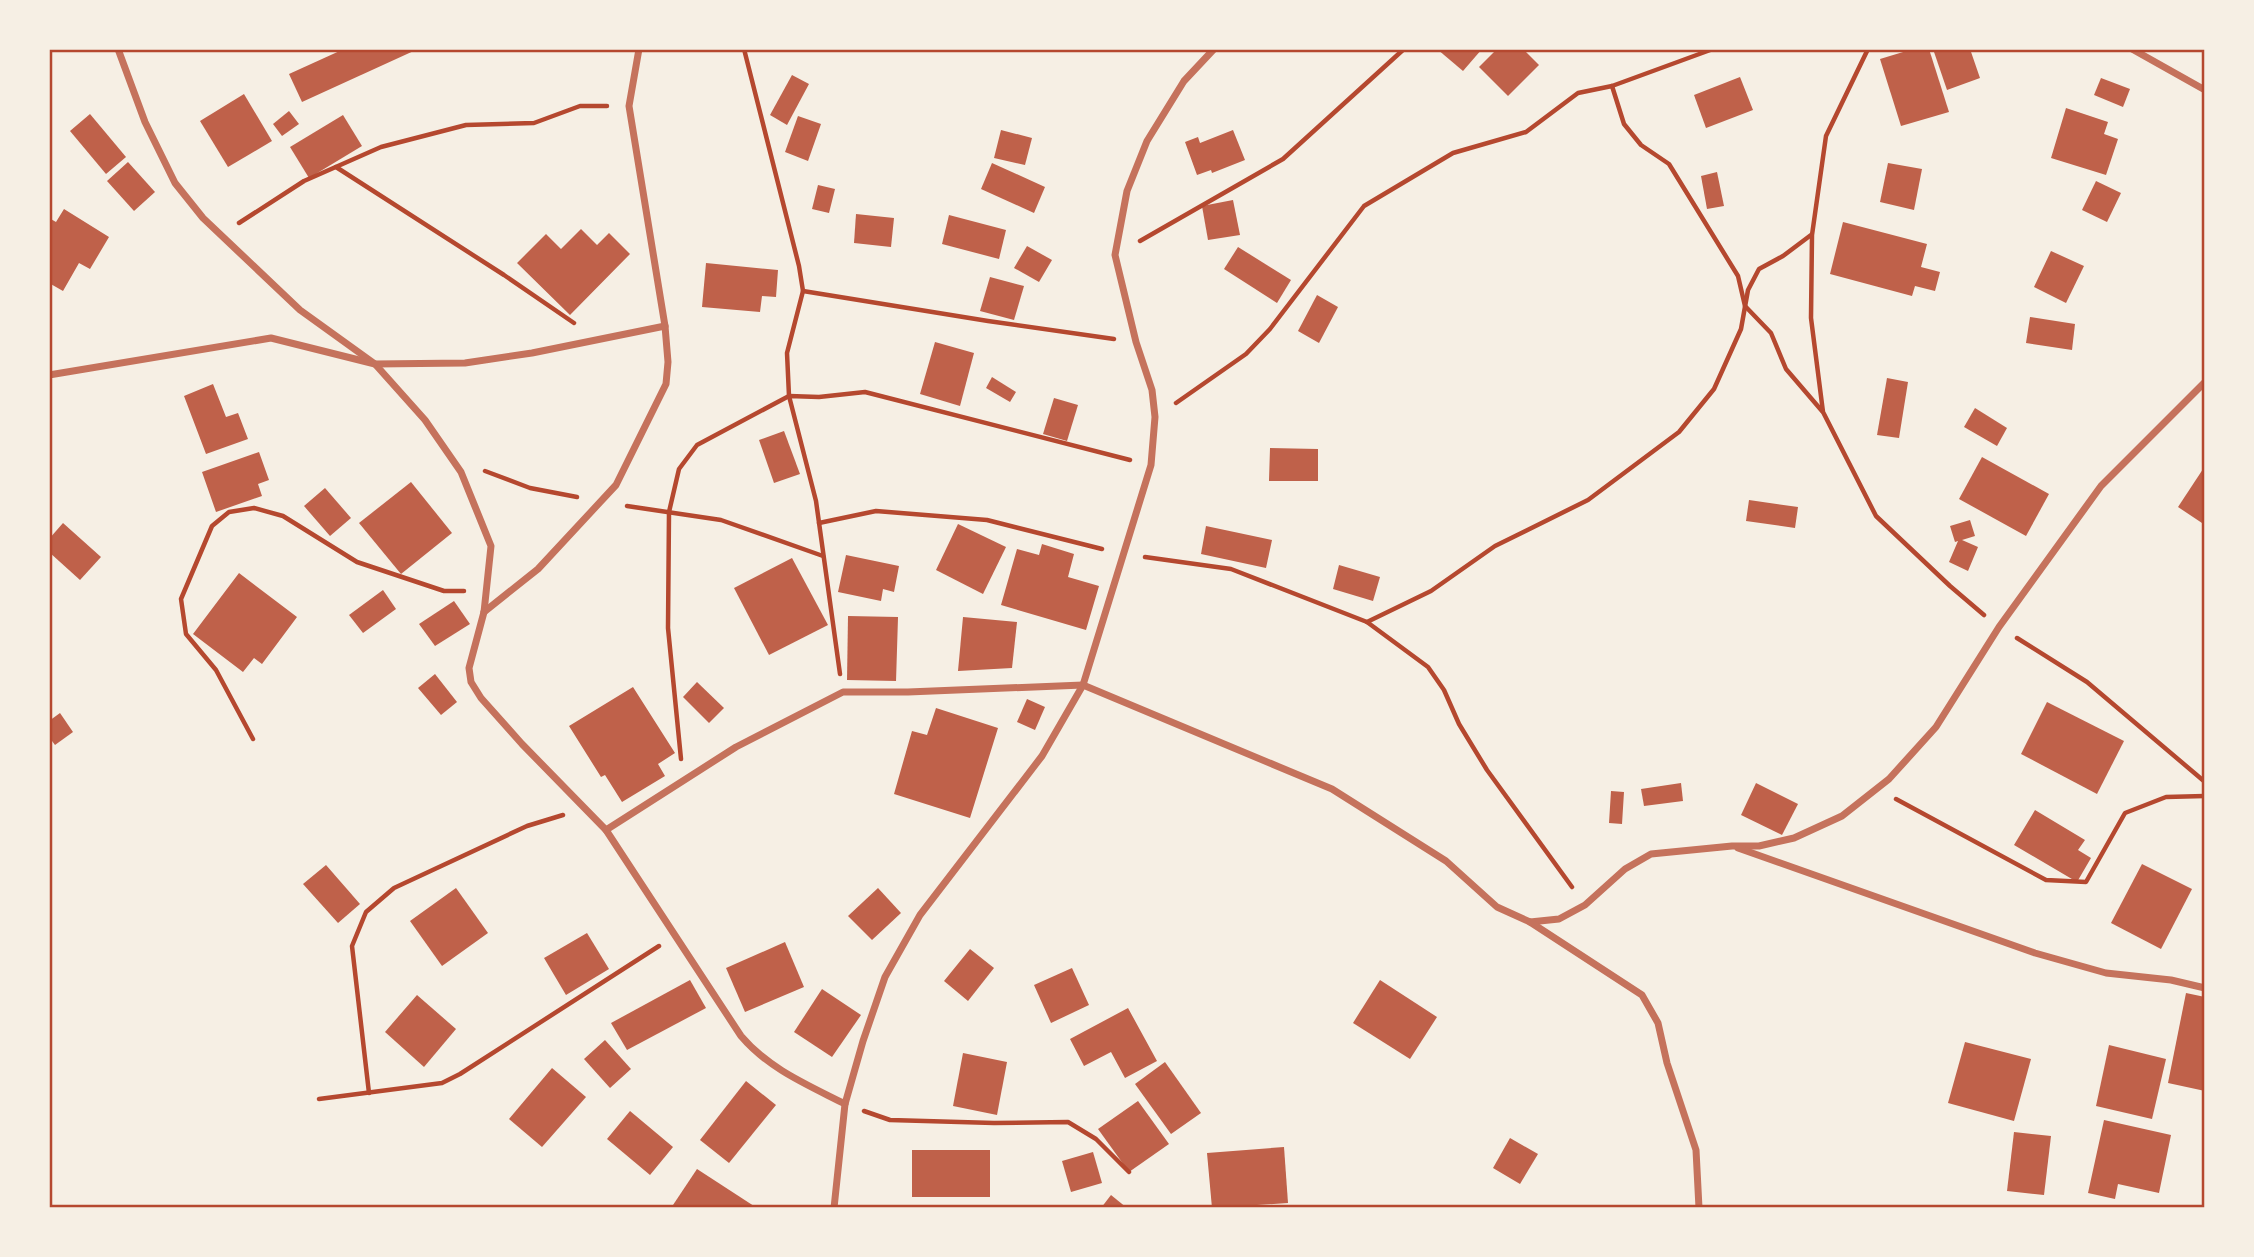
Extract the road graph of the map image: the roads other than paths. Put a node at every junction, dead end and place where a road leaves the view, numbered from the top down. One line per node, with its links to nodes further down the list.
1 (117, 49): 7 (street)
2 (639, 49): 6 (street)
3 (1214, 49): 11 (street)
4 (2132, 49): 5 (street)
5 (2205, 90)
6 (665, 326): 7 (street); 10 (street)
7 (375, 364): 8 (street); 10 (street)
8 (49, 374)
9 (2205, 382): 13 (street)
10 (484, 612): 12 (street)
11 (1083, 685): 12 (street); 14 (street); 16 (street)
12 (606, 830): 16 (street)
13 (1732, 846): 14 (street); 15 (street)
14 (1530, 922): 18 (street)
15 (2205, 988)
16 (845, 1104): 17 (street)
17 (834, 1208)
18 (1699, 1208)

